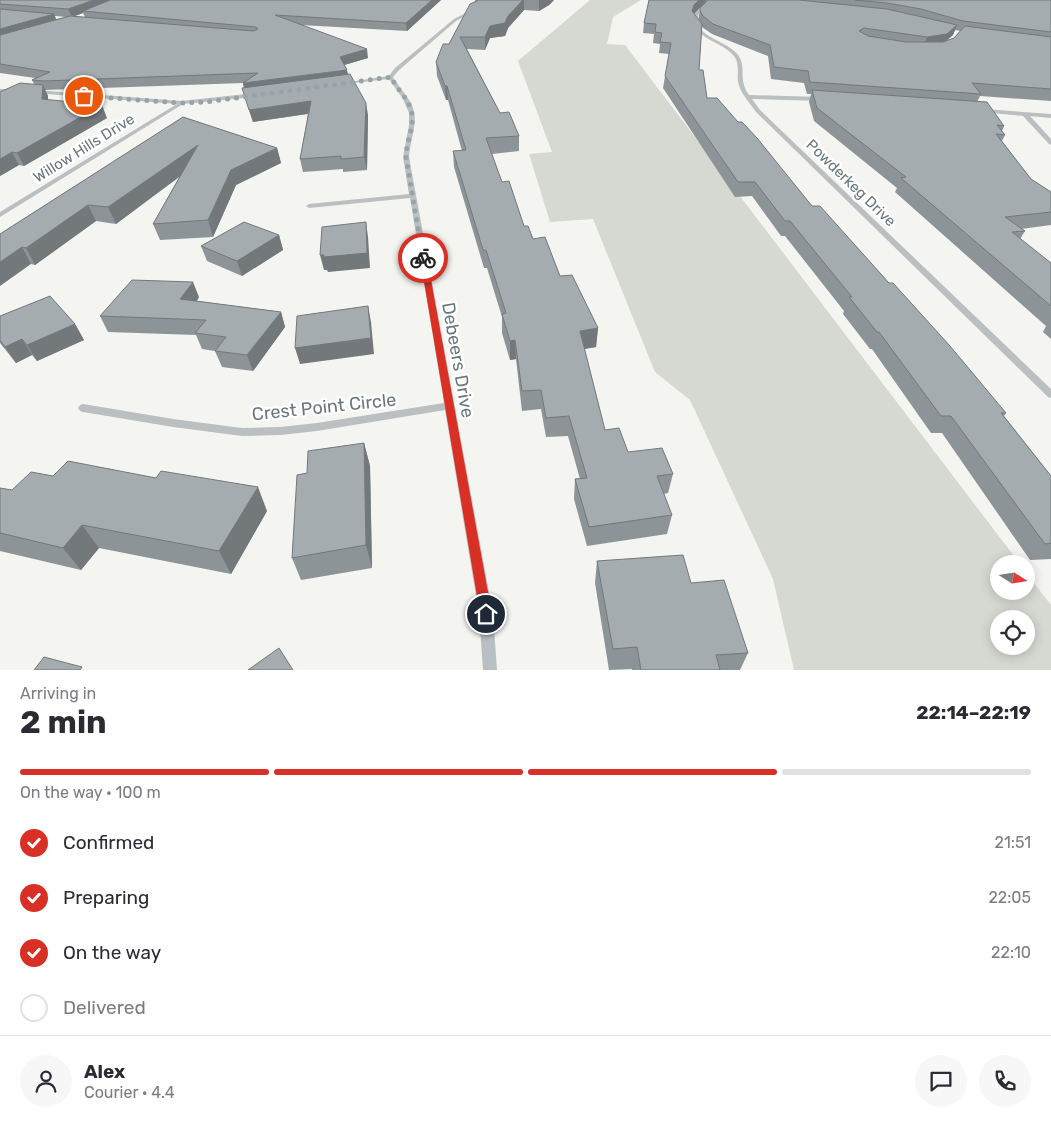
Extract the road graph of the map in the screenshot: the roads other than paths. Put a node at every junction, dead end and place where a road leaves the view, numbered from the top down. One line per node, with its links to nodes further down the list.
1 (718, 1): 9 (street, Powderkeg Drive)
2 (480, 8): 3 (street)
3 (391, 77): 4 (street); 16 (street, Debeers Drive)
4 (336, 84)
5 (0, 90): 6 (street)
6 (24, 91)
7 (32, 91): 11 (street)
8 (257, 95): 11 (street)
9 (749, 97): 10 (street); 19 (street, Powderkeg Drive)
10 (829, 100)
11 (181, 103): 18 (street, Willow Hills Drive)
12 (976, 110): 13 (street)
13 (1025, 114): 14 (street); 15 (street)
14 (1051, 116)
15 (1051, 143)
16 (412, 196): 17 (street); 20 (street, Debeers Drive)
17 (309, 206)
18 (0, 215)
19 (1051, 395)
20 (450, 406): 21 (street, Crest Point Circle); 22 (street, Debeers Drive)
21 (83, 408)
22 (490, 670)

